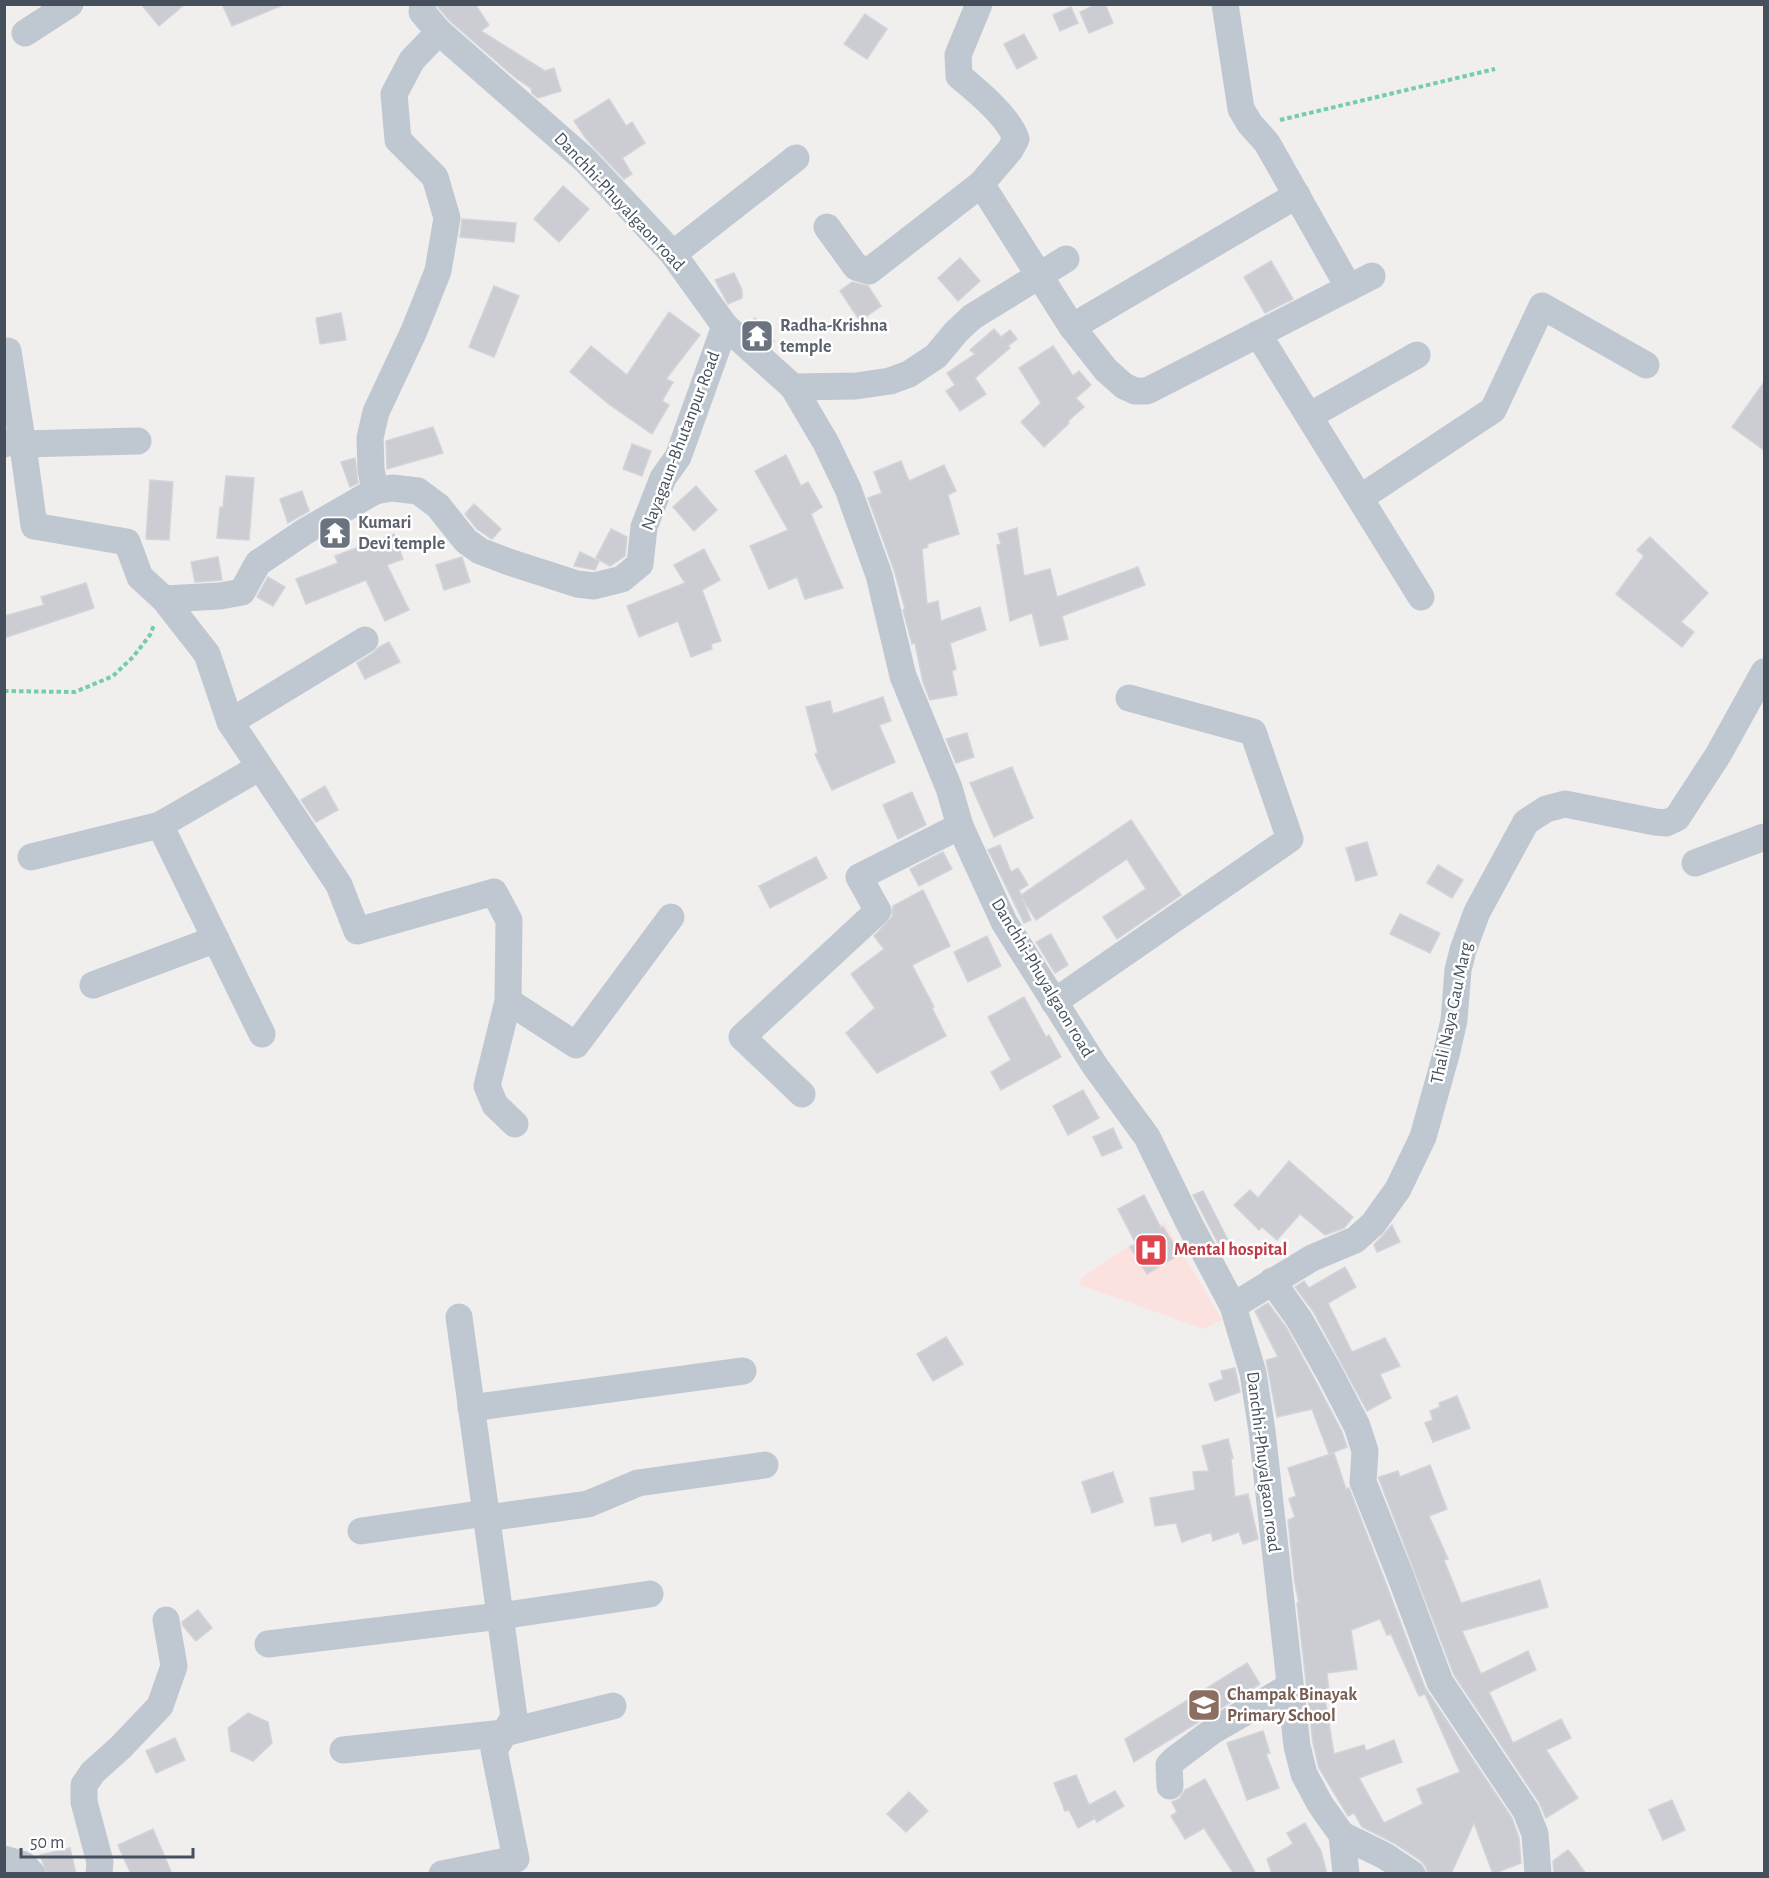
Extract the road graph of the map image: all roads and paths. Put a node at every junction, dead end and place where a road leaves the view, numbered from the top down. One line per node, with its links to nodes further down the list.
1 (70, 4): 6 (street)
2 (979, 4): 10 (street)
3 (1225, 4): 8 (street)
4 (416, 7): 5 (street, Danchhi-Phuyalgaon road)
5 (440, 32): 13 (street, Danchhi-Phuyalgaon road); 26 (street)
6 (25, 33)
7 (1495, 69): 8 (path)
8 (1252, 127): 11 (street)
9 (796, 158): 13 (street)
10 (981, 184): 12 (street); 15 (street)
11 (1297, 195): 17 (street); 18 (street)
12 (827, 227)
13 (674, 254): 16 (street, Danchhi-Phuyalgaon road)
14 (1066, 259): 15 (street)
15 (1038, 274): 17 (street); 22 (street)
16 (725, 326): 22 (street, Danchhi-Phuyalgaon road); 26 (street, Nayagaun-Bhutanpur Road)
17 (1072, 327): 18 (street)
18 (1258, 334): 23 (street)
19 (9, 351): 25 (street)
20 (1417, 355): 23 (street)
21 (1646, 364): 27 (street)
22 (793, 387): 37 (street, Danchhi-Phuyalgaon road)
23 (1309, 416): 27 (street)
24 (138, 441): 25 (street)
25 (17, 442): 29 (street)
26 (375, 491): 29 (street, Nayagaun-Bhutanpur Road)
27 (1360, 498): 28 (street)
28 (1421, 597)
29 (164, 599): 32 (path); 34 (street)
30 (365, 640): 34 (street)
31 (1764, 672): 49 (street, Thali Naya Gau Marg)
32 (4, 690)
33 (1129, 698): 45 (street)
34 (230, 722): 35 (street)
35 (260, 767): 36 (street); 44 (street)
36 (160, 825): 39 (street); 42 (street)
37 (960, 826): 45 (street, Danchhi-Phuyalgaon road); 47 (street)
38 (1762, 843): 40 (street)
39 (31, 857)
40 (1695, 863)
41 (671, 917): 44 (street)
42 (216, 939): 43 (street); 46 (street)
43 (93, 986)
44 (508, 1001): 48 (street)
45 (1054, 1002): 50 (street, Danchhi-Phuyalgaon road)
46 (262, 1034)
47 (802, 1094)
48 (515, 1124)
49 (1272, 1281): 50 (street, Thali Naya Gau Marg); 74 (street)
50 (1233, 1306): 61 (street, Danchhi-Phuyalgaon road)
51 (459, 1317): 53 (street)
52 (742, 1371): 53 (street)
53 (471, 1408): 55 (street)
54 (765, 1465): 55 (street)
55 (486, 1515): 56 (street); 58 (street)
56 (362, 1531)
57 (650, 1594): 58 (street)
58 (500, 1616): 60 (street); 63 (street)
59 (166, 1620): 70 (street)
60 (268, 1644)
61 (1289, 1687): 65 (street); 66 (street, Danchhi-Phuyalgaon road)
62 (613, 1706): 63 (street)
63 (504, 1733): 64 (street); 68 (street)
64 (343, 1750)
65 (1170, 1786)
66 (1342, 1835): 72 (street, Danchhi-Phuyalgaon road); 73 (street)
67 (4, 1859): 69 (street)
68 (493, 1869): 71 (street)
69 (32, 1874)
70 (99, 1874)
71 (442, 1874)
72 (1346, 1874)
73 (1412, 1874)
74 (1538, 1874)

